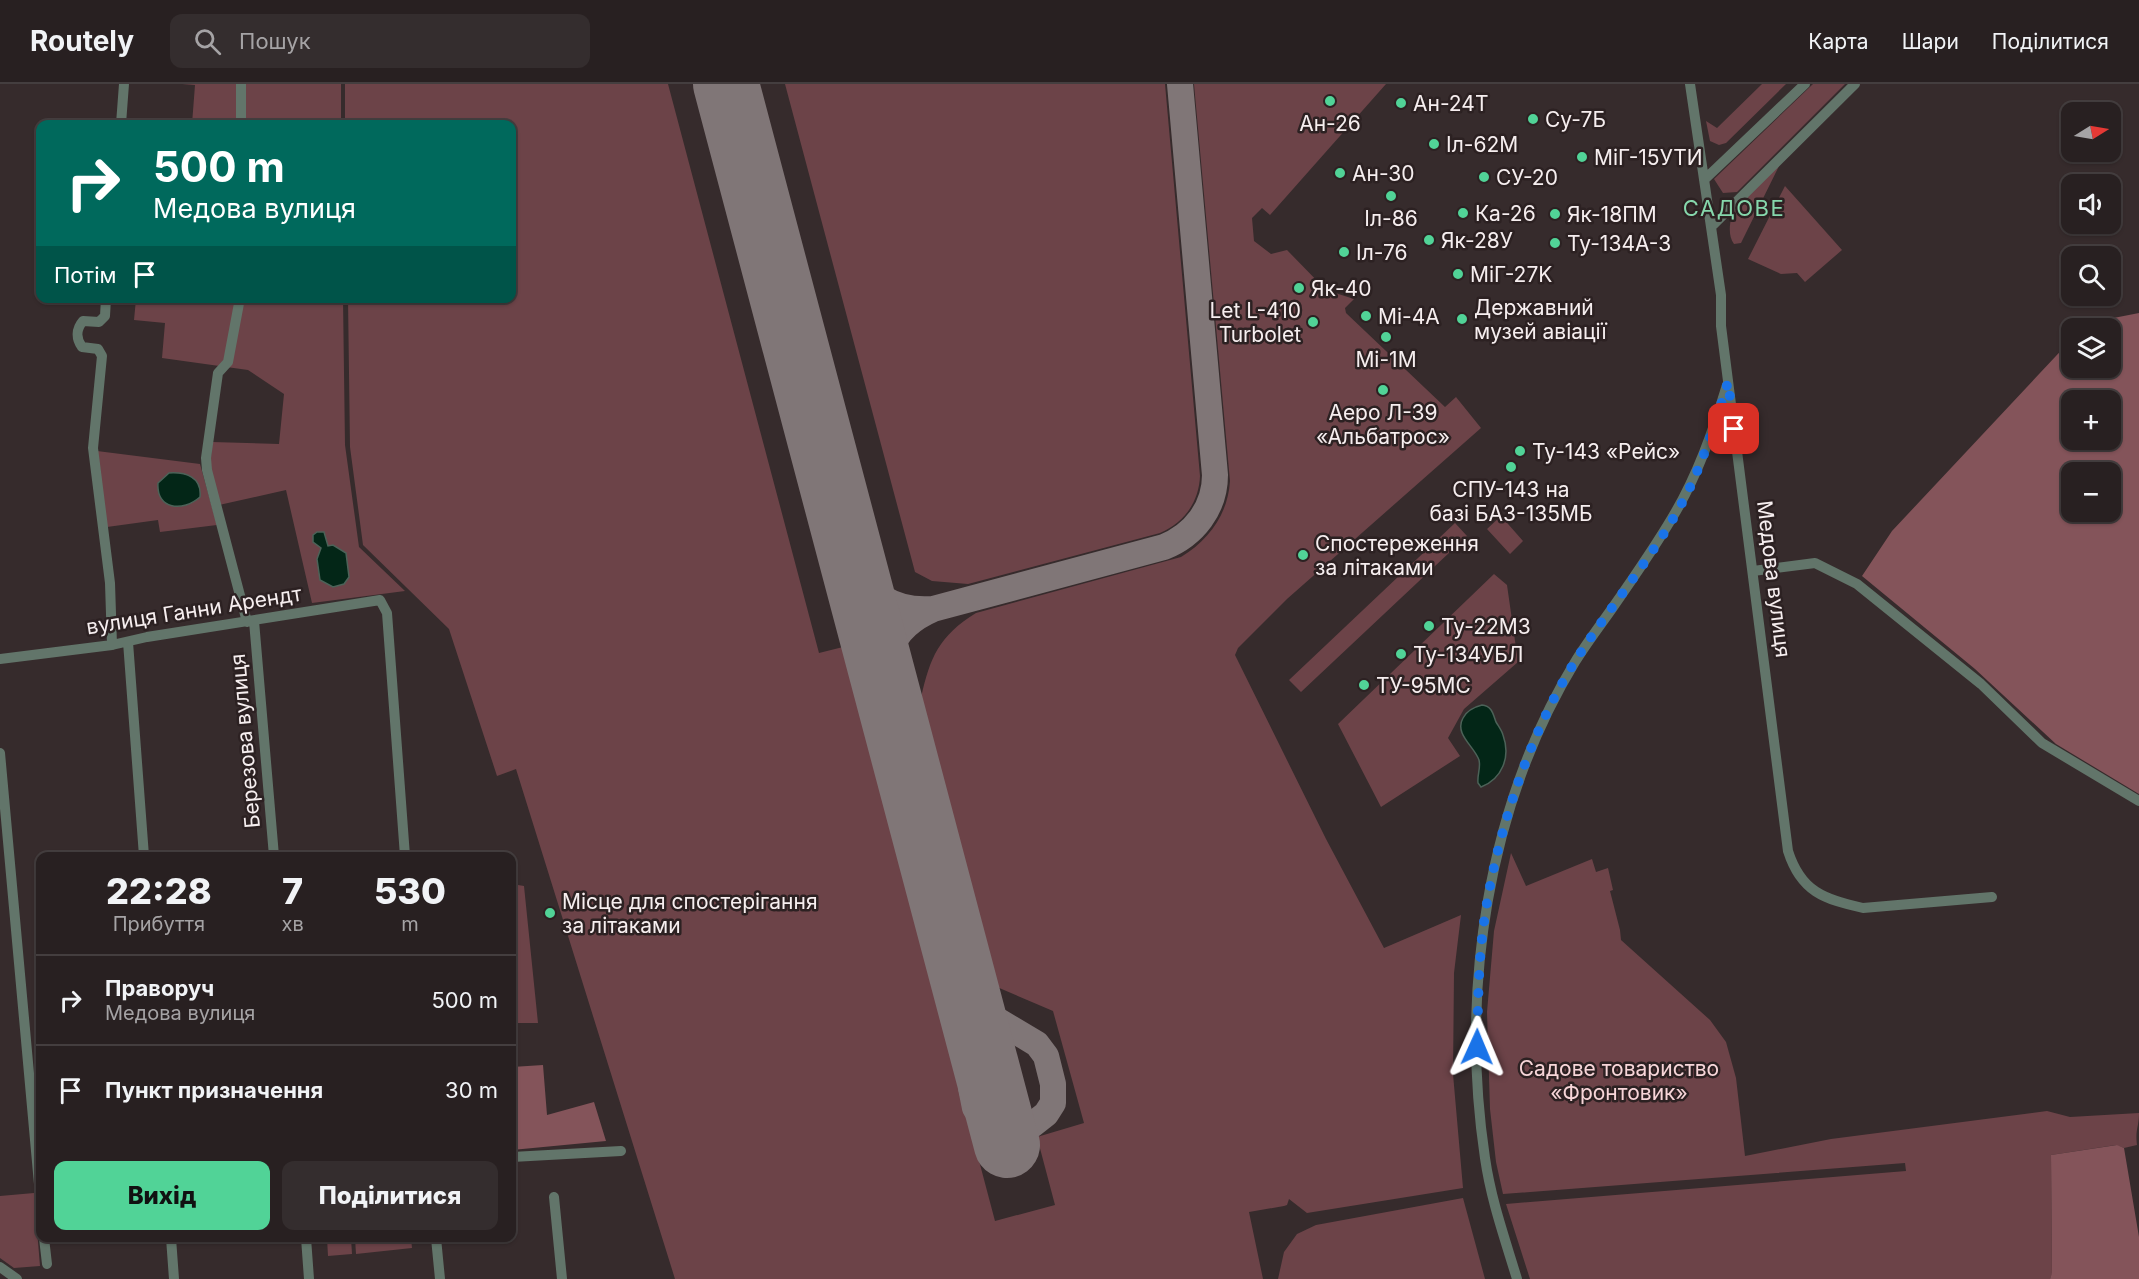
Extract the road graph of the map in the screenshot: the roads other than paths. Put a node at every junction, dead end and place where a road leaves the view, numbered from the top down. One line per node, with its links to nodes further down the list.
1 (124, 84): 6 (street)
2 (241, 84): 7 (street)
3 (1690, 84): 8 (street, Медова вулиця)
4 (1805, 84): 8 (street)
5 (1855, 84): 9 (street)
6 (121, 120)
7 (241, 120)
8 (1704, 180): 9 (street, Медова вулиця)
9 (1711, 227): 12 (street, Медова вулиця)
10 (106, 303): 16 (street)
11 (239, 303): 14 (street, Березова вулиця)
12 (1728, 382): 13 (street, Медова вулиця); 39 (street)
13 (1754, 571): 19 (street); 23 (street, Медова вулиця)
14 (251, 622): 15 (street, вулиця Ганни Арендт); 21 (street, Березова вулиця); 22 (street, вулиця Ганни Арендт)
15 (129, 642): 16 (street, вулиця Ганни Арендт); 20 (street)
16 (112, 645): 17 (street, вулиця Ганни Арендт)
17 (0, 659)
18 (0, 753): 24 (street)
19 (2139, 801)
20 (144, 852)
21 (274, 852)
22 (405, 852)
23 (1992, 897)
24 (36, 1144)
25 (621, 1151): 26 (street)
26 (516, 1157)
27 (554, 1197): 38 (street)
28 (44, 1242): 32 (street)
29 (171, 1242): 35 (street)
30 (306, 1242): 36 (street)
31 (436, 1242): 37 (street)
32 (47, 1264)
33 (0, 1268): 34 (street)
34 (17, 1279)
35 (174, 1279)
36 (309, 1279)
37 (440, 1279)
38 (562, 1279)
39 (1517, 1279)

